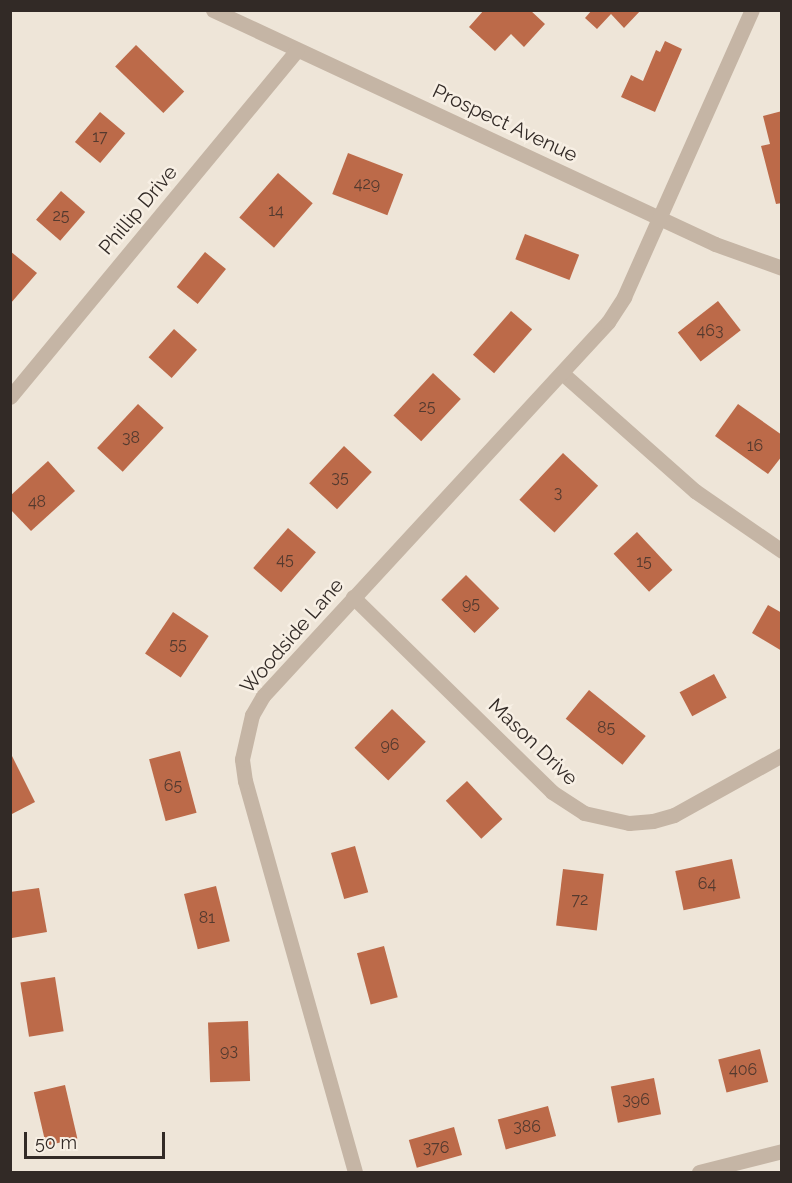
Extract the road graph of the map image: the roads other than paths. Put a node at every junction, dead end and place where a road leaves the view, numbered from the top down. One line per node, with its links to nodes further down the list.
1 (213, 10): 3 (street, Prospect Avenue)
2 (752, 10): 4 (street, Woodside Lane)
3 (297, 50): 4 (street, Prospect Avenue); 7 (street, Phillip Drive)
4 (658, 217): 5 (street, Prospect Avenue); 6 (street, Woodside Lane)
5 (782, 268)
6 (562, 374): 8 (street); 9 (street, Woodside Lane)
7 (10, 398)
8 (782, 551)
9 (353, 597): 10 (street, Mason Drive); 13 (street, Woodside Lane)
10 (782, 756)
11 (782, 1151): 12 (street)
12 (721, 1170): 14 (street)
13 (355, 1173)
14 (699, 1173)

